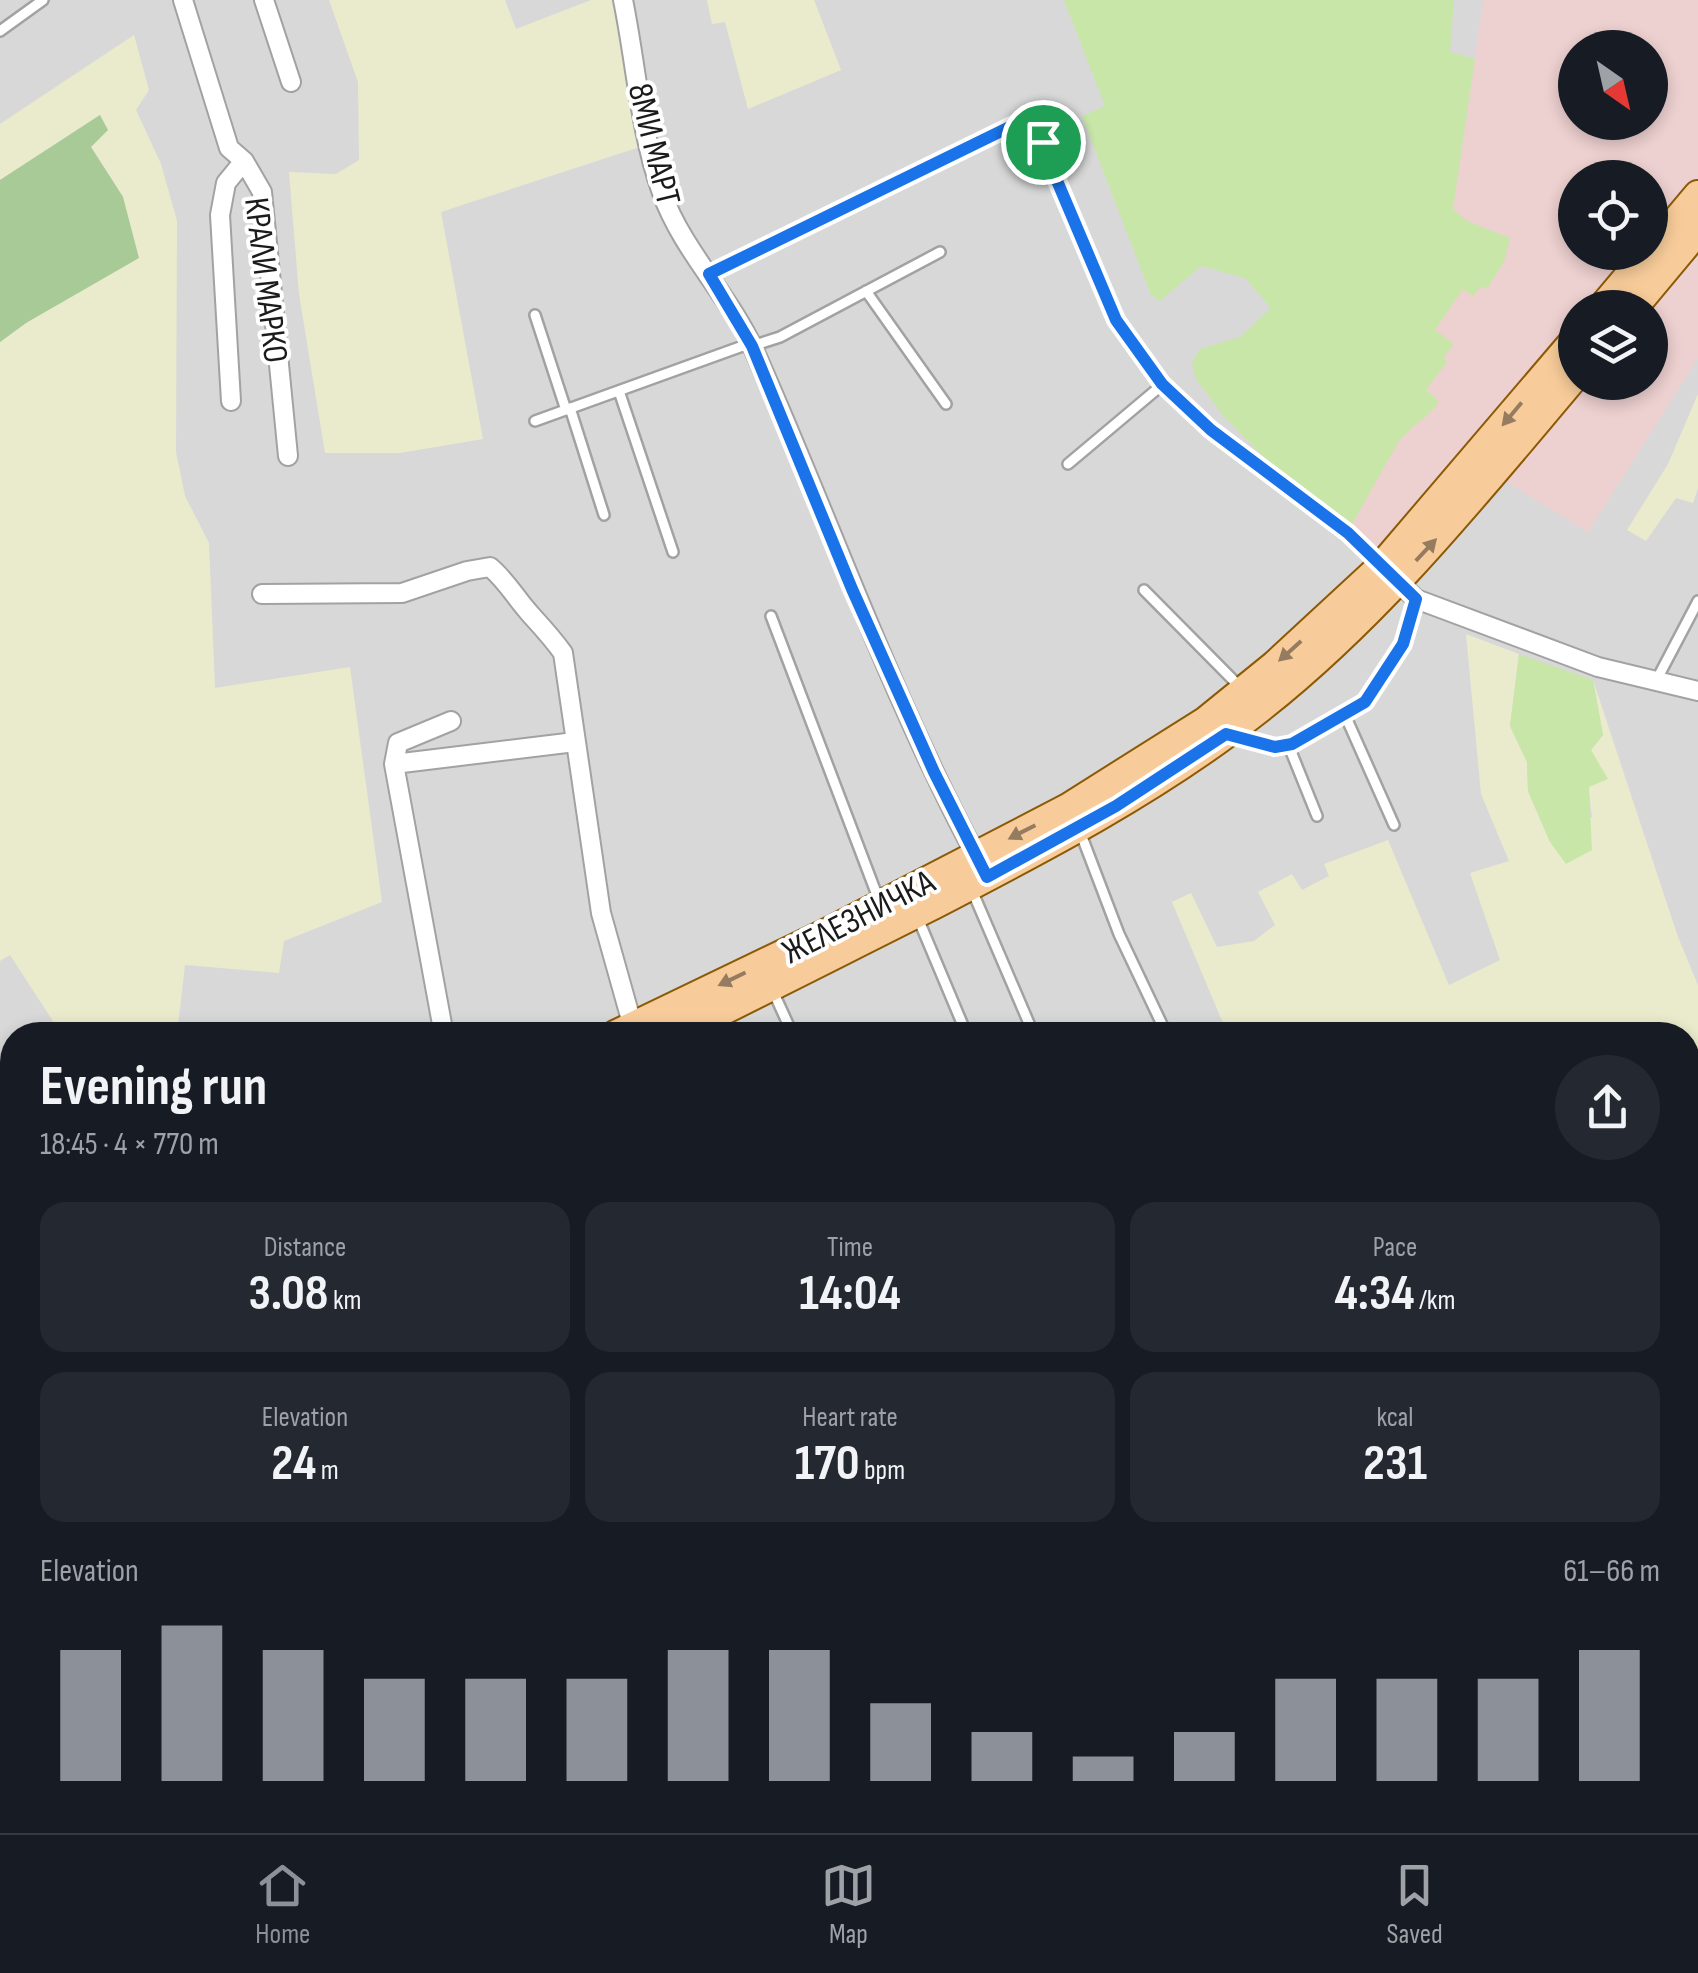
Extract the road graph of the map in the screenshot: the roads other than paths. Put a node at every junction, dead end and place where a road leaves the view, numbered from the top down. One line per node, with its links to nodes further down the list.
1 (43, 0): 5 (lane)
2 (183, 0): 7 (street, КРАЛИ МАРКО)
3 (264, 0): 6 (street)
4 (622, 0): 13 (street, 8МИ МАРТ)
5 (0, 30)
6 (291, 82)
7 (244, 161): 23 (street); 27 (street, КРАЛИ МАРКО)
8 (1698, 195): 10 (main road)
9 (1698, 230): 15 (main road)
10 (1668, 231)
11 (940, 252): 16 (lane)
12 (1635, 270): 14 (main road)
13 (709, 274): 18 (street, 8МИ МАРТ); 20 (lane)
14 (1617, 290)
15 (1648, 290)
16 (866, 291): 18 (lane); 24 (lane)
17 (535, 315): 25 (lane)
18 (752, 344): 21 (lane); 48 (street, 8МИ МАРТ)
19 (1558, 363): 31 (main road, ЖЕЛЕЗНИЧКА, one-way to 31)
20 (1162, 384): 28 (lane); 31 (lane)
21 (619, 391): 25 (lane); 30 (lane)
22 (1558, 396): 31 (main road, ЖЕЛЕЗНИЧКА, one-way to 22)
23 (231, 401)
24 (946, 404)
25 (568, 409): 26 (lane); 29 (lane)
26 (535, 421)
27 (288, 456)
28 (1068, 464)
29 (604, 515)
30 (673, 552)
31 (1398, 582): 36 (street); 37 (main road, ЖЕЛЕЗНИЧКА, one-way to 37); 39 (lane); 41 (main road, ЖЕЛЕЗНИЧКА)
32 (1144, 590): 37 (lane)
33 (262, 594): 42 (street)
34 (1698, 602): 36 (lane)
35 (771, 616): 49 (lane)
36 (1656, 681): 38 (street)
37 (1244, 690): 48 (main road, ЖЕЛЕЗНИЧКА, one-way to 48)
38 (1698, 691)
39 (1345, 715): 43 (lane); 46 (lane)
40 (451, 721): 44 (street)
41 (1226, 734): 43 (lane); 47 (main road, ЖЕЛЕЗНИЧКА)
42 (575, 742): 44 (street); 53 (street)
43 (1288, 744): 45 (lane)
44 (394, 764): 52 (street)
45 (1317, 816)
46 (1394, 825)
47 (1078, 827): 48 (main road, ЖЕЛЕЗНИЧКА); 59 (lane)
48 (978, 873): 49 (main road, ЖЕЛЕЗНИЧКА); 50 (main road, ЖЕЛЕЗНИЧКА); 58 (lane)
49 (881, 905): 54 (main road, ЖЕЛЕЗНИЧКА, one-way to 54)
50 (916, 913): 51 (main road, ЖЕЛЕЗНИЧКА); 57 (lane)
51 (771, 986): 55 (main road, ЖЕЛЕЗНИЧКА); 56 (lane)
52 (442, 1022)
53 (622, 1022)
54 (642, 1022)
55 (699, 1022)
56 (787, 1022)
57 (962, 1022)
58 (1030, 1022)
59 (1161, 1022)

